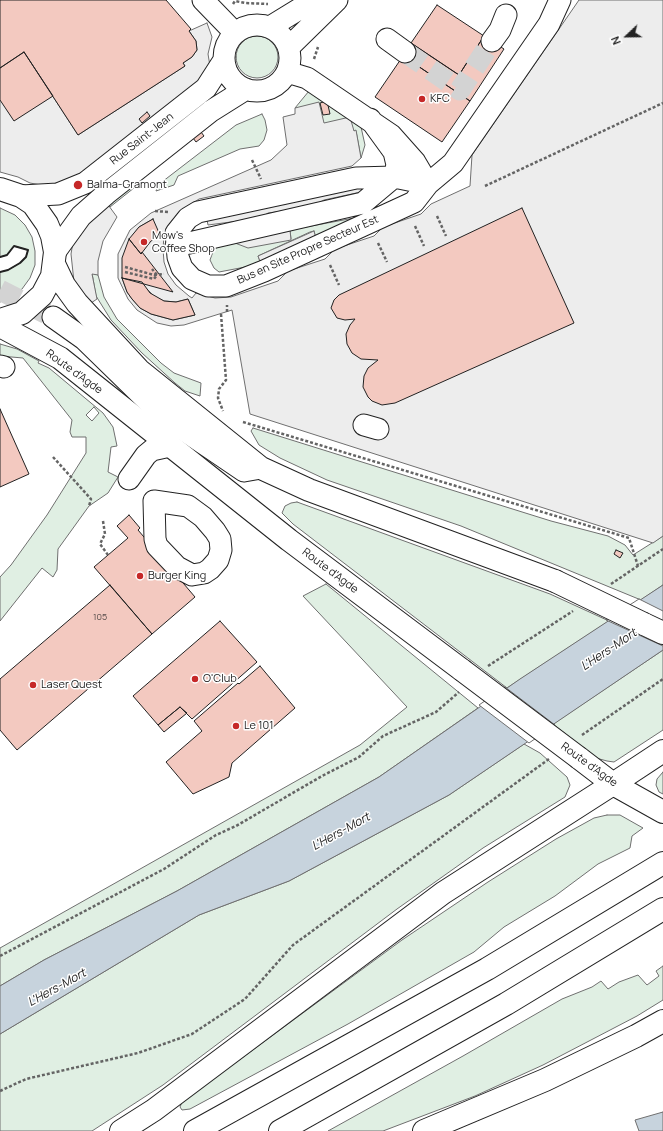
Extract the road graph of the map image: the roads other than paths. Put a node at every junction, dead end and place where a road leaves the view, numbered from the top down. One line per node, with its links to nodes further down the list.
1 (203, 0): 6 (street)
2 (314, 0): 7 (street)
3 (337, 0): 10 (street)
4 (560, 0): 17 (street, Bus en Site Propre Secteur Est)
5 (506, 15): 9 (street)
6 (228, 26): 7 (street); 12 (street)
7 (270, 27): 10 (street)
8 (387, 39): 11 (street)
9 (492, 41)
10 (289, 47): 13 (street)
11 (405, 52)
12 (224, 60): 14 (street); 19 (street, Rue Saint-Jean)
13 (287, 72): 14 (street); 15 (street)
14 (246, 89): 21 (street, Rue Saint-Jean)
15 (370, 119): 16 (street); 17 (street)
16 (394, 177): 17 (street, Bus en Site Propre Secteur Est); 20 (street, Bus en Site Propre Secteur Est); 20 (street, Bus en Site Propre Secteur Est)
17 (428, 184): 20 (street, Bus en Site Propre Secteur Est)
18 (0, 189): 19 (main road)
19 (21, 196): 21 (main road)
20 (176, 246)
21 (55, 258): 23 (main road); 26 (main road)
22 (53, 317): 26 (street)
23 (0, 320)
24 (0, 326): 25 (main road, Route d'Agde)
25 (170, 446): 27 (street); 30 (main road, Route d'Agde, bridge)
26 (261, 468): 28 (main road, bridge)
27 (129, 479)
28 (663, 634)
29 (663, 751): 30 (main road)
30 (613, 784): 31 (main road, Route d'Agde); 35 (main road)
31 (657, 808)
32 (663, 862): 36 (main road)
33 (663, 909): 37 (main road)
34 (663, 1021): 38 (main road)
35 (121, 1131)
36 (195, 1131)
37 (280, 1131)
38 (424, 1131)

